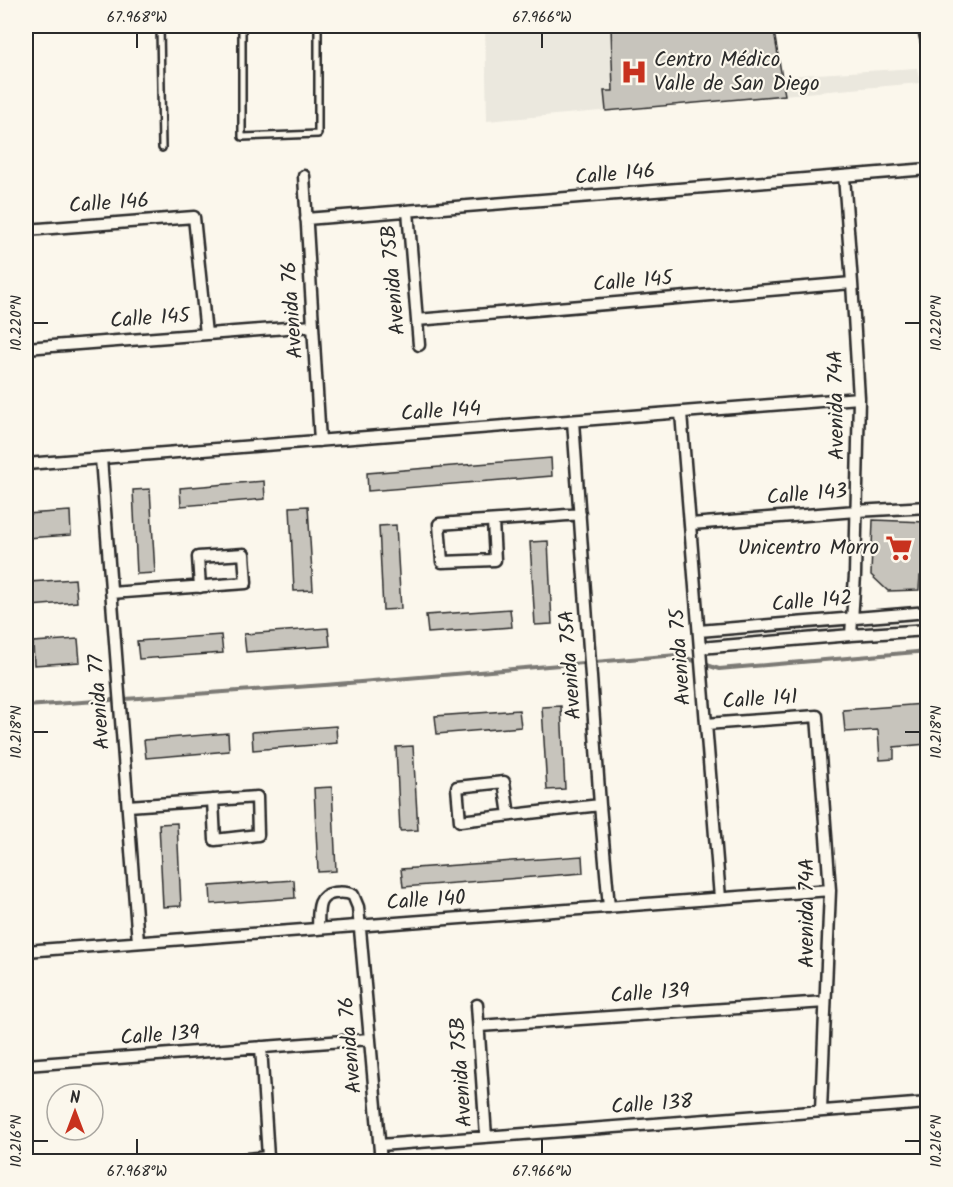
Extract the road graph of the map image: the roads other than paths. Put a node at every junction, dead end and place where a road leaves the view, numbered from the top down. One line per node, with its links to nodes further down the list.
1 (160, 26): 6 (lane)
2 (242, 26): 3 (lane)
3 (318, 26)
4 (924, 26): 5 (street)
5 (927, 46)
6 (162, 148)
7 (927, 169): 9 (street, Calle 146)
8 (304, 176): 11 (street, Avenida 76)
9 (844, 176): 10 (street, Calle 146); 13 (street, Avenida 74A)
10 (408, 211): 11 (street, Calle 146); 14 (street, Avenida 75B)
11 (306, 219): 15 (street, Avenida 76)
12 (26, 230): 16 (street, Calle 146)
13 (852, 283): 14 (street, Calle 145); 19 (street, Avenida 74A)
14 (417, 321): 17 (street, Avenida 75B)
15 (313, 326): 16 (street, Calle 145); 22 (street, Avenida 76)
16 (206, 334): 18 (street, Calle 145)
17 (419, 345)
18 (26, 348)
19 (859, 398): 20 (street, Calle 144); 26 (street, Avenida 74A)
20 (681, 412): 21 (street, Calle 144); 29 (street, Avenida 75)
21 (573, 421): 22 (street, Calle 144); 27 (street, Avenida 75A)
22 (320, 441): 23 (street, Calle 144)
23 (101, 458): 24 (street, Calle 144); 31 (street, Avenida 77)
24 (26, 464)
25 (927, 507): 26 (street, Calle 143)
26 (856, 510): 29 (street, Calle 143); 33 (street, Avenida 74A)
27 (580, 514): 28 (street); 41 (street, Avenida 75A)
28 (493, 520): 28 (street)
29 (691, 524): 35 (street, Avenida 75)
30 (200, 587): 30 (street); 31 (street)
31 (111, 593): 42 (street, Avenida 77)
32 (927, 612): 33 (street, Calle 142)
33 (853, 618): 35 (street, Calle 142); 36 (street, Avenida 74A)
34 (927, 630): 36 (street, Calle 142)
35 (699, 631): 37 (street, Avenida 75)
36 (852, 635): 37 (street, Calle 142)
37 (700, 651): 39 (street, Avenida 75)
38 (817, 716): 39 (street, Calle 141); 44 (street, Avenida 74A)
39 (706, 724): 45 (street, Avenida 75)
40 (213, 800): 40 (street); 42 (street)
41 (600, 805): 43 (street); 46 (street, Avenida 75A)
42 (128, 806): 49 (street, Avenida 77)
43 (509, 815): 43 (street)
44 (830, 890): 45 (street, Calle 140); 51 (street, Avenida 74A)
45 (720, 898): 46 (street, Calle 140)
46 (609, 907): 47 (street, Calle 140)
47 (360, 926): 48 (street, Calle 140); 48 (street, Avenida 76); 54 (street, Avenida 76)
48 (318, 929): 49 (street, Calle 140)
49 (138, 942): 50 (street, Calle 140)
50 (26, 951)
51 (825, 1002): 53 (street, Calle 139); 58 (street, Avenida 74A)
52 (477, 1005): 53 (street, Avenida 75B)
53 (479, 1026): 59 (street, Avenida 75B)
54 (370, 1039): 55 (street, Calle 139); 60 (street, Avenida 76)
55 (261, 1047): 56 (street, Calle 139); 61 (street)
56 (26, 1065)
57 (927, 1103): 58 (street, Calle 138)
58 (821, 1112): 59 (street, Calle 138)
59 (486, 1137): 60 (street, Calle 138)
60 (380, 1145): 62 (street, Avenida 76)
61 (213, 1161)
62 (381, 1161)

